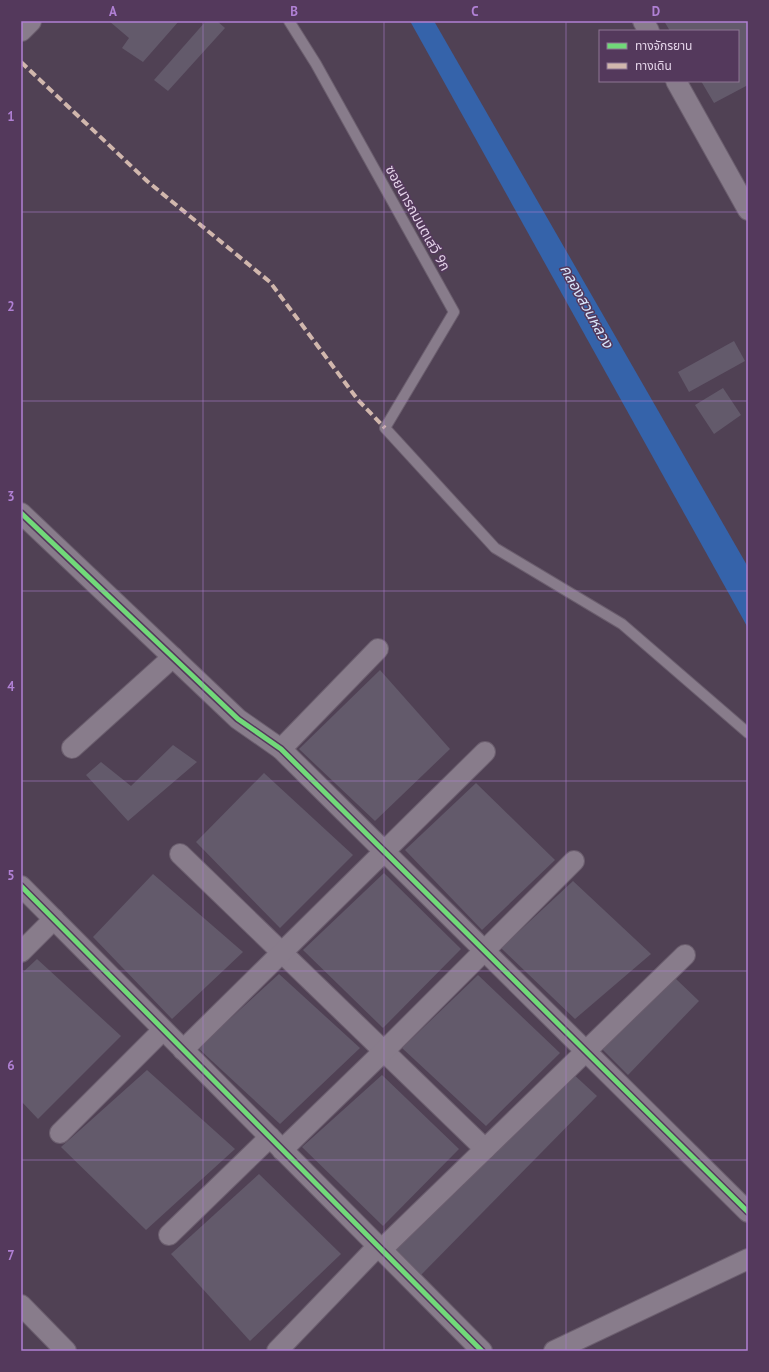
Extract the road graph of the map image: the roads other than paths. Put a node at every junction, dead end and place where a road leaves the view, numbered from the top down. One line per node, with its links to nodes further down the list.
1 (30, 21): 4 (main road)
2 (289, 21): 11 (lane, ซอยนารถมนตเสวี 9ก)
3 (643, 21): 5 (street)
4 (21, 30)
5 (648, 30)
6 (677, 82): 7 (street)
7 (748, 210)
8 (21, 513): 10 (street)
9 (378, 649): 13 (street)
10 (173, 657): 12 (street); 13 (street)
11 (748, 733)
12 (72, 748)
13 (281, 749): 15 (street)
14 (485, 752): 15 (street)
15 (384, 851): 20 (street); 22 (street)
16 (180, 854): 22 (street)
17 (574, 861): 20 (street)
18 (21, 886): 19 (street)
19 (54, 919): 21 (street); 24 (street)
20 (484, 950): 26 (street); 27 (street)
21 (21, 952)
22 (282, 952): 25 (street); 26 (street)
23 (685, 955): 27 (street)
24 (163, 1030): 25 (street); 28 (street)
25 (183, 1050): 29 (street)
26 (384, 1051): 29 (street); 30 (street)
27 (585, 1051): 30 (street); 31 (street)
28 (60, 1133)
29 (276, 1143): 32 (street); 33 (street)
30 (485, 1149): 33 (street)
31 (748, 1212)
32 (170, 1235)
33 (380, 1248): 37 (street); 38 (street)
34 (748, 1259): 39 (street)
35 (21, 1305): 36 (street)
36 (66, 1351)
37 (277, 1351)
38 (482, 1351)
39 (554, 1351)

